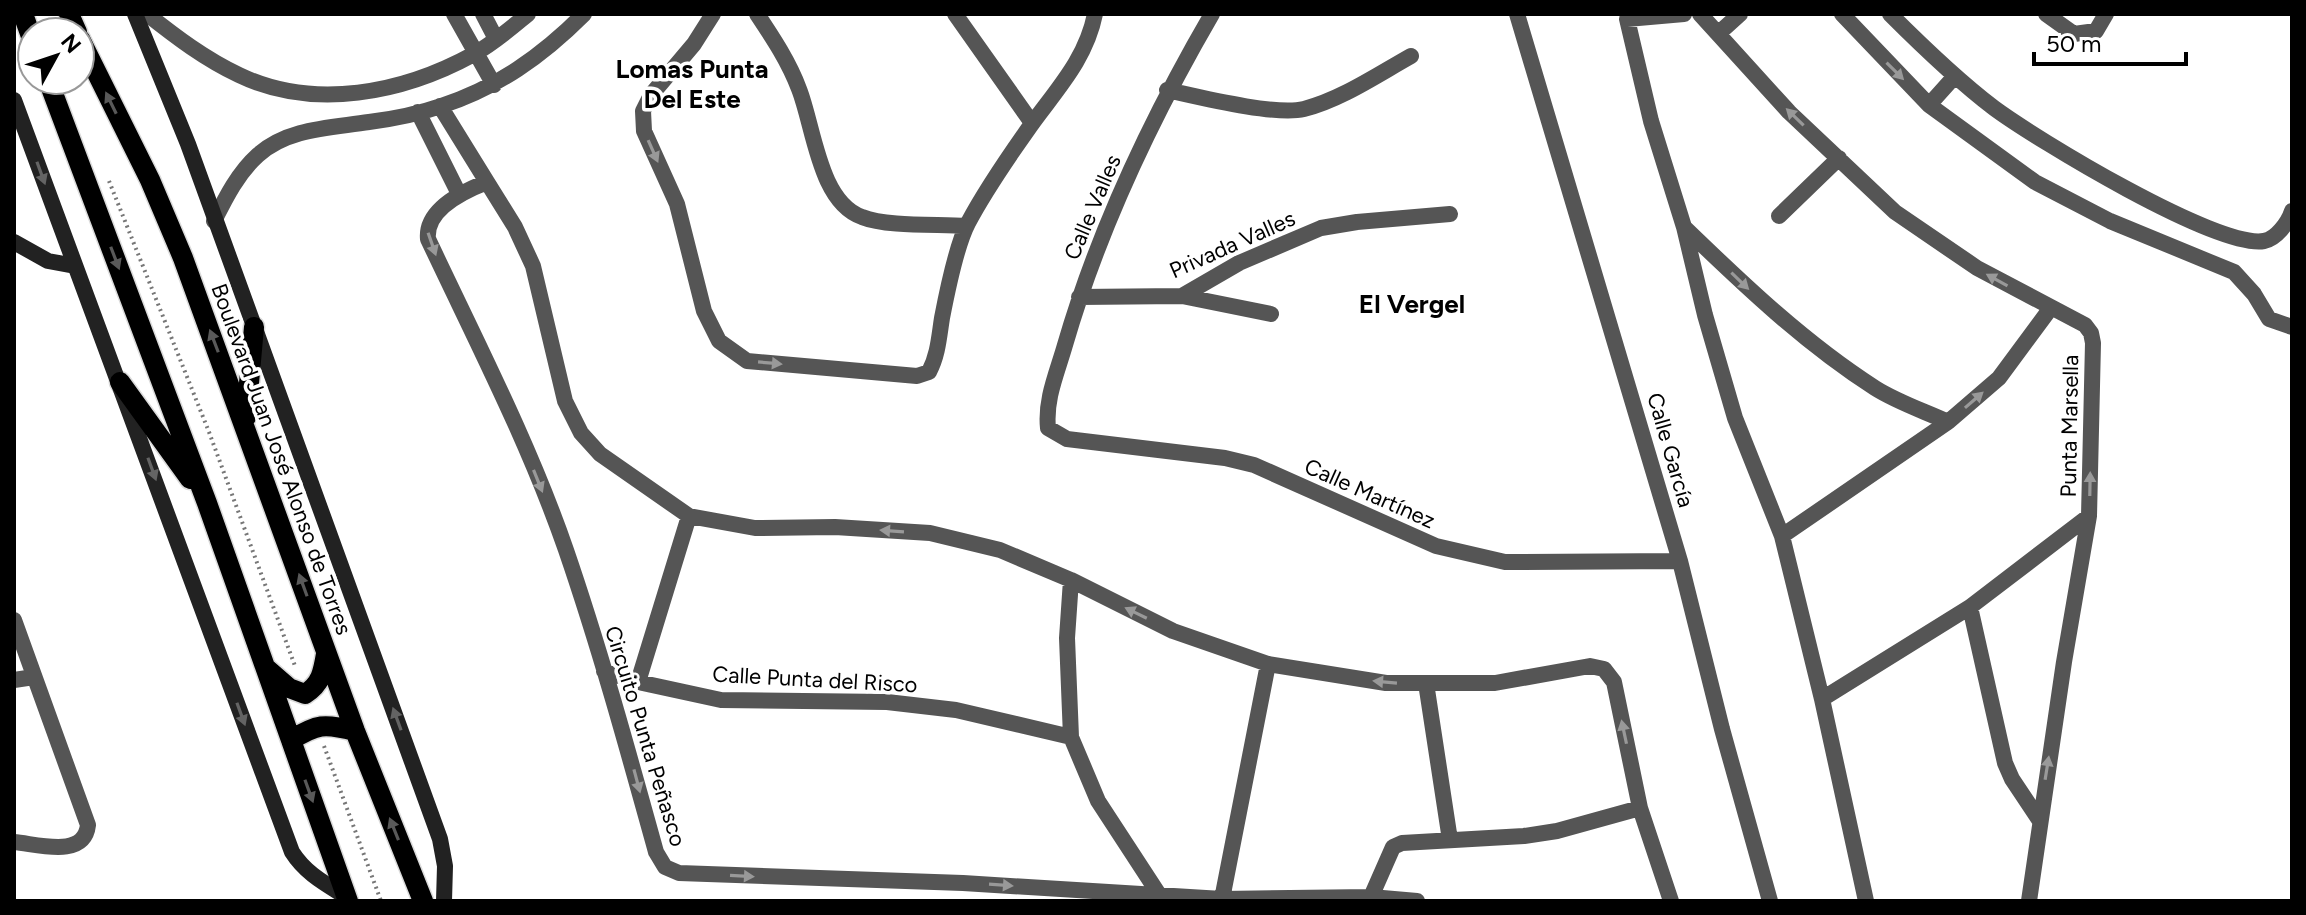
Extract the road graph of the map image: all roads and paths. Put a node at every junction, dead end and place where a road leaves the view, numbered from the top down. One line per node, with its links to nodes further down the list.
1 (135, 14): 42 (street)
2 (147, 14): 23 (street)
3 (454, 14): 23 (street)
4 (483, 14): 22 (street)
5 (528, 14): 22 (street)
6 (584, 14): 27 (street)
7 (713, 14): 43 (street, one-way to 43)
8 (757, 14): 43 (street)
9 (955, 14): 34 (street)
10 (1095, 14): 34 (street)
11 (1212, 14): 28 (street, Calle Valles)
12 (1517, 14): 61 (street, Calle García)
13 (1684, 14): 20 (street)
14 (1700, 14): 21 (street, Punta Marsella)
15 (1740, 14): 21 (street)
16 (1842, 14): 31 (street, one-way to 31)
17 (1890, 14): 26 (street)
18 (2046, 14): 19 (street)
19 (2106, 14)
20 (1626, 17): 44 (street)
21 (1719, 33): 35 (street, Punta Marsella, one-way to 21)
22 (496, 39): 23 (street)
23 (475, 53): 27 (street)
24 (1411, 56): 28 (street)
25 (96, 71): 55 (main road, Boulevard Juan José Alonso de Torres, one-way to 25)
26 (1955, 76): 31 (street); 39 (street)
27 (494, 85): 32 (street)
28 (1167, 90): 48 (street, Calle Valles)
29 (54, 96): 57 (main road, one-way to 57)
30 (14, 100): 46 (street, one-way to 46)
31 (1929, 105): 52 (street)
32 (440, 106): 33 (street); 37 (street)
33 (418, 112): 38 (street); 42 (street)
34 (1032, 123): 43 (street)
35 (1839, 158): 41 (street); 49 (street, Punta Marsella, one-way to 35)
36 (104, 168): 73 (path)
37 (487, 182): 38 (street, Circuito Punta Peñasco); 58 (street)
38 (459, 194): 68 (street, Circuito Punta Peñasco, one-way to 68)
39 (2292, 211)
40 (1450, 214): 47 (street, Privada Valles)
41 (1779, 216)
42 (214, 221): 51 (street)
43 (966, 226)
44 (1684, 227): 54 (street, one-way to 54); 60 (street)
45 (14, 242): 46 (street)
46 (75, 266): 53 (street)
47 (1182, 296): 48 (street, Privada Valles); 50 (street)
48 (1079, 297): 56 (street, Calle Valles)
49 (2050, 309): 54 (street, one-way to 49); 59 (street, Punta Marsella, one-way to 49)
50 (1271, 314)
51 (254, 327): 55 (main road); 89 (street, one-way to 51)
52 (2292, 327)
53 (120, 382): 57 (main road); 85 (street, one-way to 85)
54 (1948, 422): 60 (street)
55 (245, 425): 65 (main road, Boulevard Juan José Alonso de Torres, one-way to 55)
56 (1048, 428): 61 (street, Calle Martínez)
57 (207, 503): 67 (main road)
58 (689, 516): 62 (street, one-way to 58); 71 (street, Circuito Punta Peñasco)
59 (2089, 516): 63 (street); 80 (street, Punta Marsella, one-way to 59)
60 (1782, 536): 74 (street)
61 (1680, 561): 92 (street, Calle García)
62 (1071, 580): 66 (street, one-way to 62); 77 (street)
63 (1970, 607): 74 (street); 80 (street)
64 (14, 620): 69 (street)
65 (326, 651): 73 (main road); 76 (main road, Boulevard Juan José Alonso de Torres)
66 (1268, 664): 72 (street, one-way to 66); 86 (street)
67 (263, 665): 73 (main road); 78 (main road)
68 (604, 671): 71 (street, Calle Punta del Risco); 83 (street, Circuito Punta Peñasco, one-way to 83)
69 (34, 677): 70 (street); 82 (street)
70 (14, 680)
71 (638, 682): 77 (street, Calle Punta del Risco)
72 (1426, 683): 79 (street, one-way to 72); 81 (street)
73 (305, 694)
74 (1822, 699): 93 (street)
75 (316, 725): 76 (main road); 78 (main road); 87 (path)
76 (355, 731): 88 (main road, Boulevard Juan José Alonso de Torres, one-way to 76)
77 (1071, 737): 83 (street)
78 (291, 740): 85 (main road, one-way to 85)
79 (1640, 808): 81 (street); 91 (street)
80 (2040, 821): 94 (street, Punta Marsella)
81 (1450, 840): 84 (street)
82 (14, 842)
83 (1160, 896): 86 (street, Circuito Punta Peñasco)
84 (1371, 897): 86 (street, Circuito Punta Peñasco); 90 (street, Circuito Punta Peñasco)
85 (348, 899)
86 (1222, 899)
87 (381, 901)
88 (423, 901)
89 (444, 901)
90 (1417, 901)
91 (1671, 901)
92 (1770, 901)
93 (1866, 901)
94 (2029, 901)

